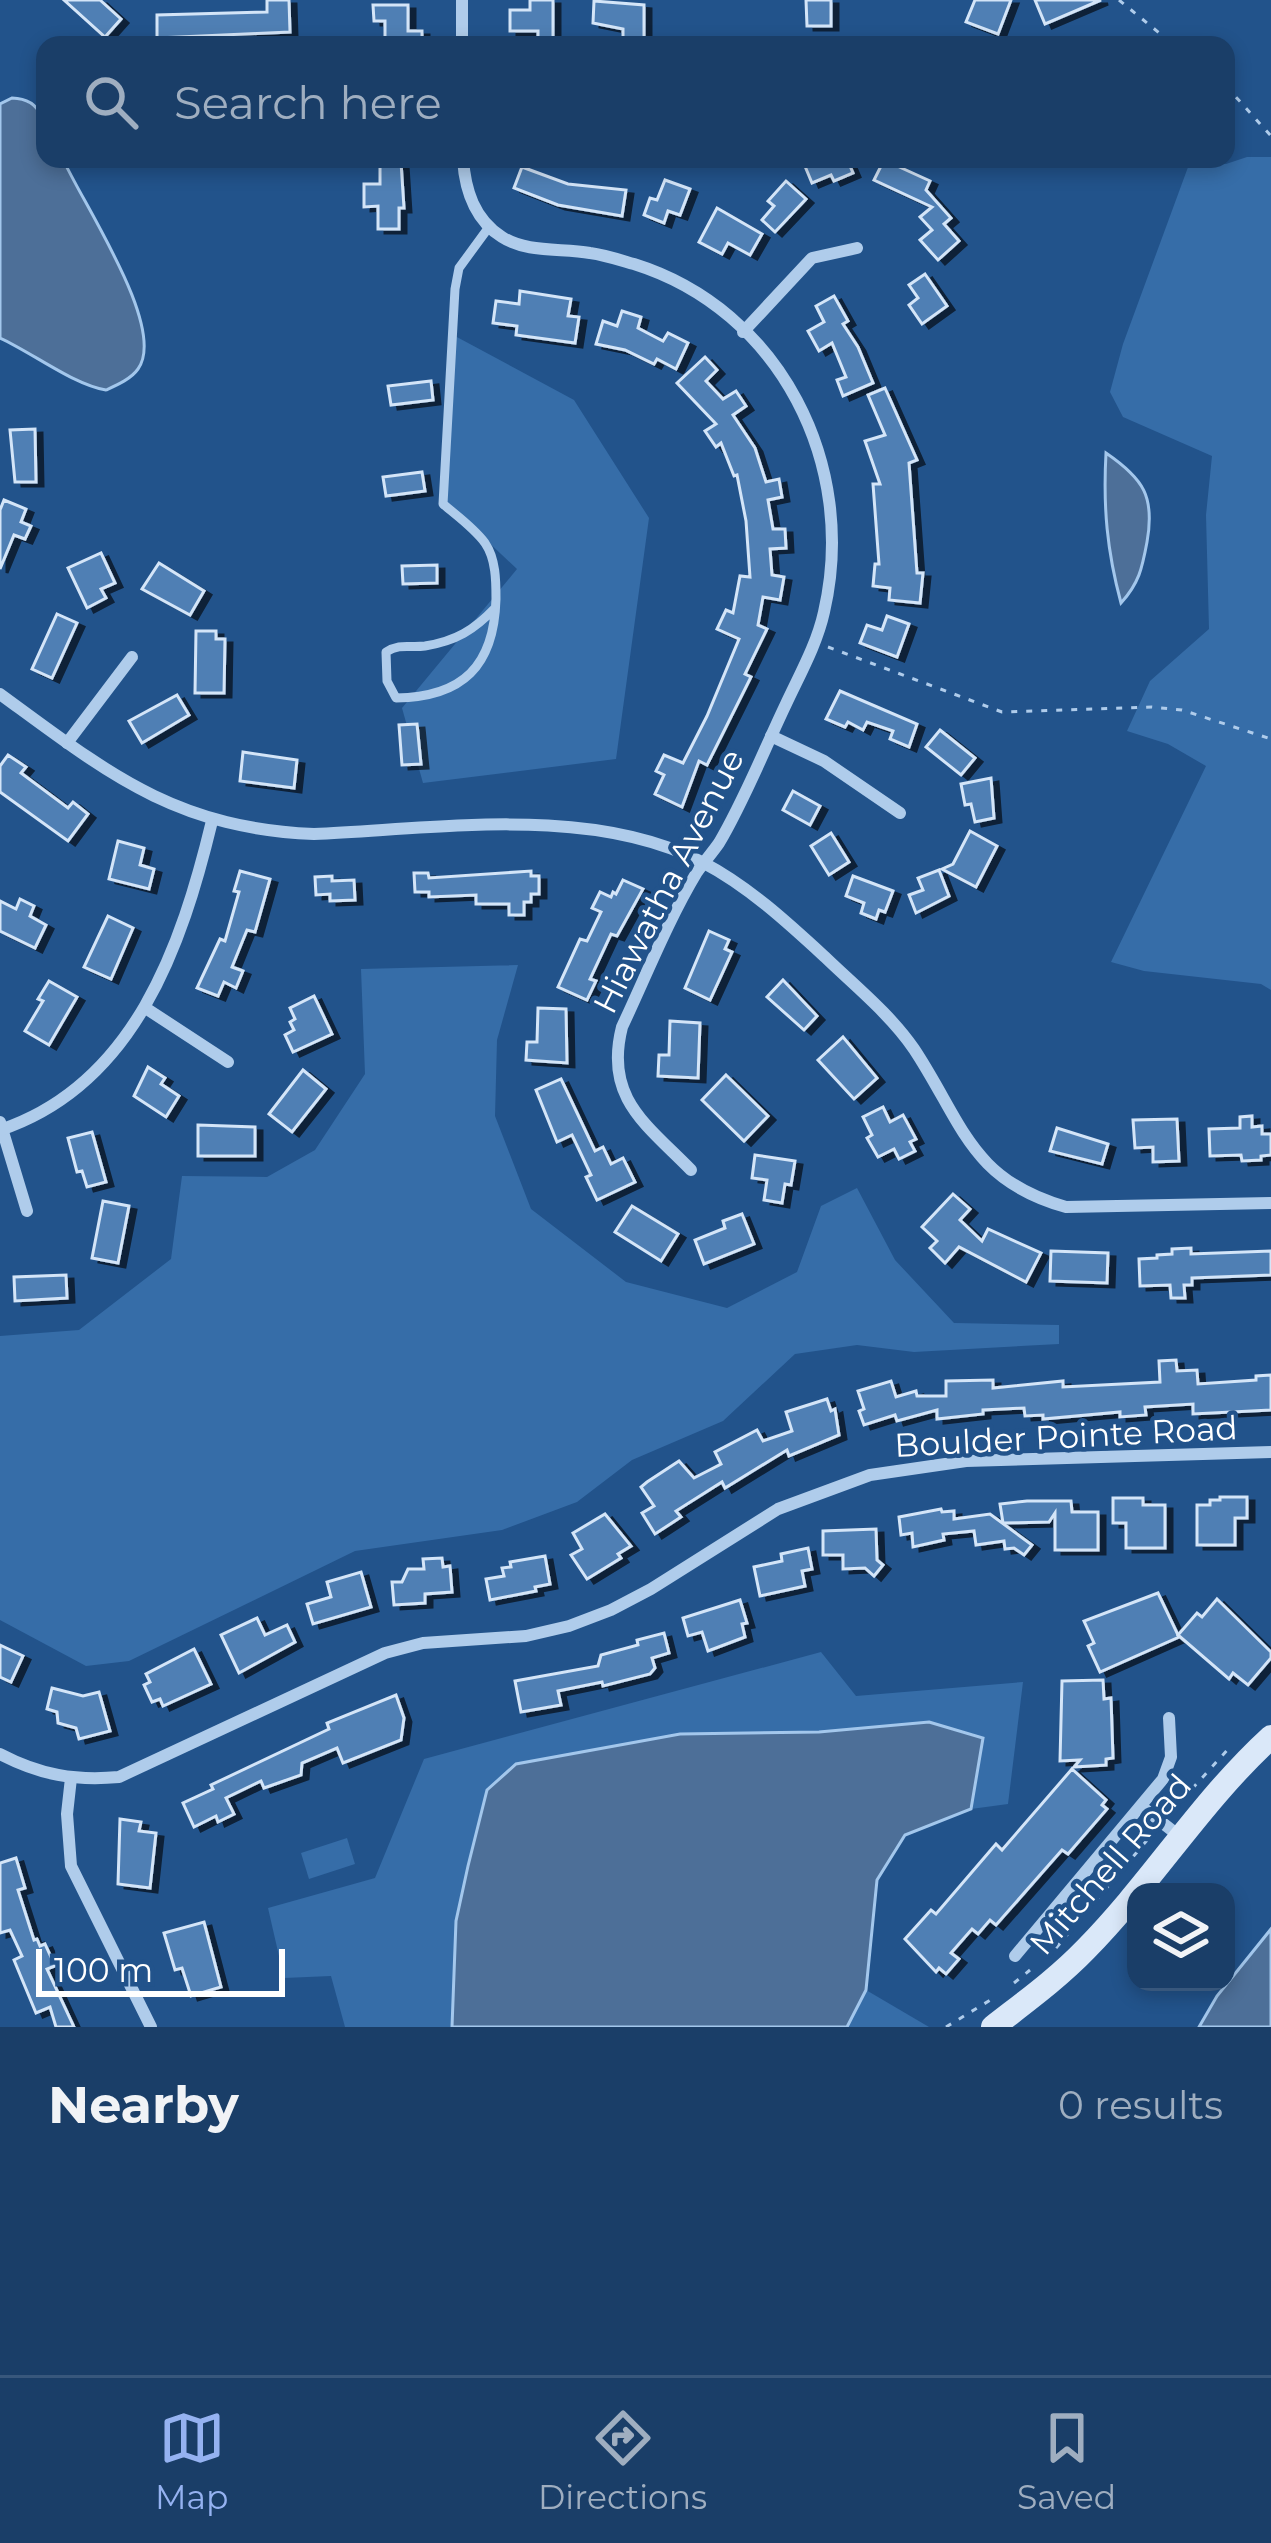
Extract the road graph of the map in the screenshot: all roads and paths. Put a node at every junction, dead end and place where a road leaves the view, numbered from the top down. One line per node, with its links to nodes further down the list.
1 (462, 0): 3 (street)
2 (1119, 0): 4 (path)
3 (462, 36)
4 (1163, 36)
5 (1235, 96): 6 (path)
6 (1271, 136)
7 (464, 168): 8 (street)
8 (489, 227): 10 (street, Hiawatha Avenue); 11 (lane)
9 (856, 248): 10 (street)
10 (743, 332): 12 (street, Hiawatha Avenue)
11 (495, 608): 11 (lane)
12 (815, 642): 15 (street, Hiawatha Avenue); 16 (path)
13 (132, 657): 17 (street)
14 (0, 694): 17 (street)
15 (771, 736): 18 (street, Hiawatha Avenue); 20 (street, Hiawatha Avenue)
16 (1271, 739)
17 (67, 743): 19 (street)
18 (900, 813)
19 (212, 821): 20 (street); 21 (street)
20 (703, 863): 24 (street, Hiawatha Avenue); 25 (street)
21 (147, 1009): 22 (street); 23 (street)
22 (228, 1062)
23 (1, 1127): 26 (street)
24 (691, 1170)
25 (1271, 1203)
26 (27, 1211)
27 (1271, 1452): 32 (street, Boulder Pointe Road)
28 (1169, 1718): 33 (street)
29 (1271, 1737): 34 (main road, Mitchell Road)
30 (1237, 1741): 34 (path)
31 (0, 1754): 32 (street, Boulder Pointe Road)
32 (71, 1778): 40 (street)
33 (1142, 1808): 34 (street); 36 (street)
34 (1170, 1829): 35 (path); 42 (main road, Mitchell Road)
35 (1052, 1953)
36 (1016, 1956)
37 (1033, 1967): 38 (path)
38 (1015, 1982)
39 (997, 1997): 41 (path)
40 (151, 2027)
41 (946, 2027)
42 (993, 2027)

